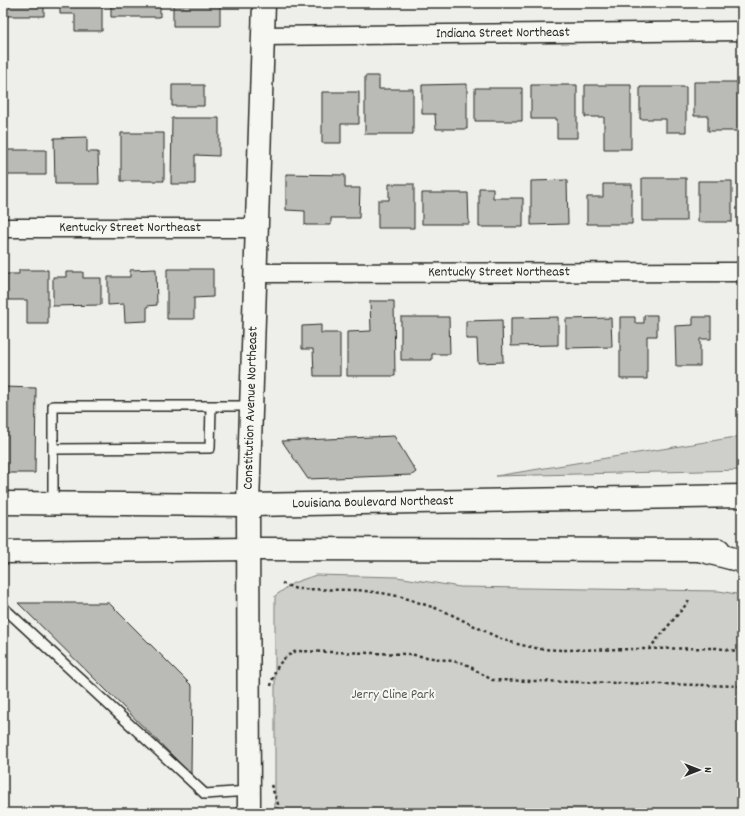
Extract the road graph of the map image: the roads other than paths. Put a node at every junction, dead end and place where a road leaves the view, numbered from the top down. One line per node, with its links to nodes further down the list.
1 (264, 3): 3 (main road, Constitution Avenue Northeast)
2 (742, 31): 3 (street, Indiana Street Northeast)
3 (263, 36): 5 (main road, Constitution Avenue Northeast)
4 (3, 228): 5 (street, Kentucky Street Northeast)
5 (257, 228): 7 (main road, Constitution Avenue Northeast)
6 (742, 272): 7 (street, Kentucky Street Northeast)
7 (255, 273): 9 (main road, Constitution Avenue Northeast)
8 (211, 406): 9 (lane); 10 (lane); 10 (lane)
9 (252, 406): 14 (main road, Constitution Avenue Northeast)
10 (53, 449): 13 (lane)
11 (742, 496): 14 (main road, Louisiana Boulevard Northeast)
12 (3, 503): 13 (main road, Louisiana Boulevard Northeast)
13 (53, 504): 14 (main road, Louisiana Boulevard Northeast)
14 (248, 505): 15 (main road, Constitution Avenue Northeast)
15 (248, 549): 16 (main road); 18 (main road); 21 (main road, Constitution Avenue Northeast)
16 (699, 550): 17 (main road); 19 (main road)
17 (742, 550)
18 (3, 552)
19 (742, 561)
20 (4, 608): 21 (lane)
21 (249, 791): 22 (main road, Constitution Avenue Northeast)
22 (249, 813)

